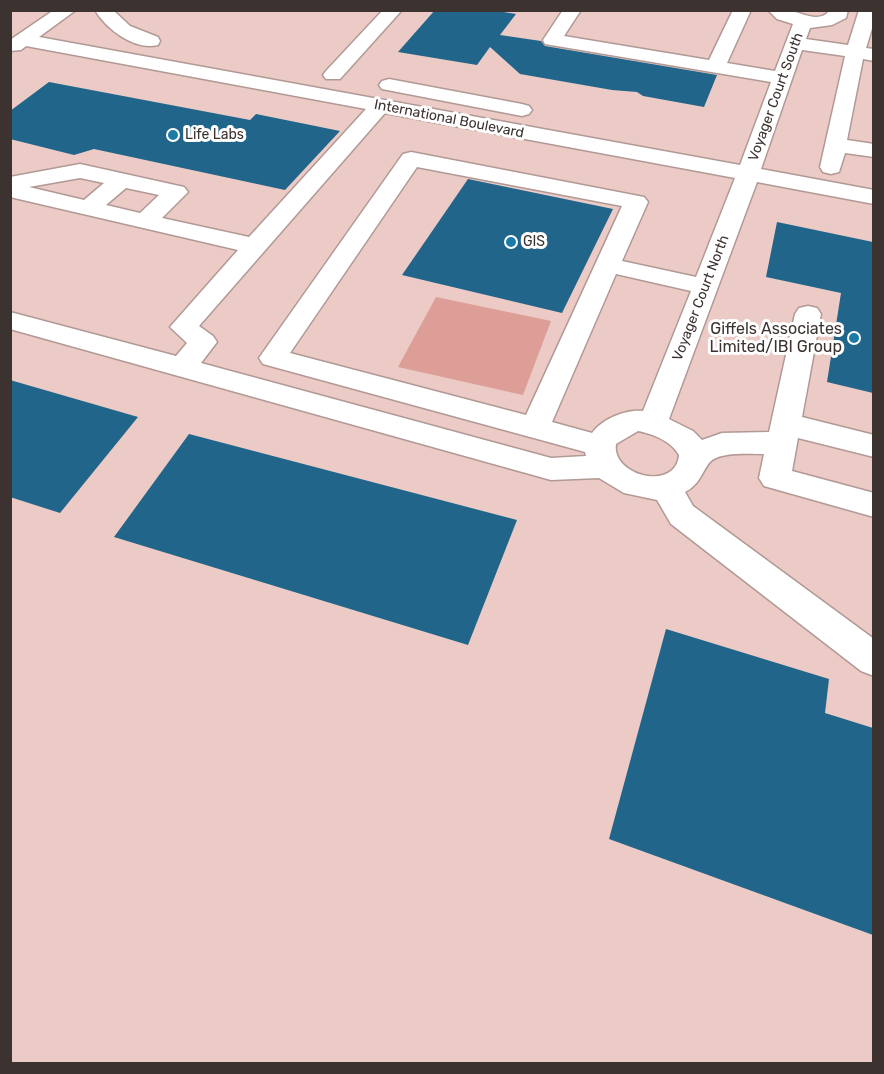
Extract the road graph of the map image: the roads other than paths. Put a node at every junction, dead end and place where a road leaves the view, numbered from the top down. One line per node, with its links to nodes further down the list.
1 (67, 10): 11 (street)
2 (104, 10): 13 (street)
3 (393, 10): 19 (street)
4 (572, 10): 17 (street)
5 (742, 10): 17 (street)
6 (777, 10): 9 (street, Voyager Court South)
7 (839, 10): 9 (street, Voyager Court South)
8 (867, 10): 16 (street)
9 (803, 21): 14 (street, Voyager Court South)
10 (76, 28): 11 (street)
11 (24, 31): 21 (street, International Boulevard)
12 (97, 32): 13 (street)
13 (151, 41): 15 (street)
14 (795, 43): 16 (street); 20 (street, Voyager Court South)
15 (172, 45)
16 (864, 54): 24 (street)
17 (715, 67): 20 (street)
18 (312, 71): 19 (street, International Boulevard)
19 (333, 75): 22 (street, International Boulevard)
20 (783, 78): 28 (street, Voyager Court South)
21 (380, 106): 23 (street, International Boulevard); 38 (street)
22 (541, 113)
23 (427, 137): 28 (street, International Boulevard); 39 (street); 45 (street)
24 (835, 145): 26 (street); 30 (street)
25 (733, 149): 28 (street, International Boulevard)
26 (873, 151)
27 (777, 157): 28 (street, International Boulevard)
28 (752, 163): 35 (street, International Boulevard); 40 (street, Voyager Court North)
29 (810, 163): 30 (street)
30 (831, 167): 31 (street)
31 (852, 171)
32 (121, 180): 33 (street); 36 (street); 37 (street)
33 (10, 184)
34 (10, 190): 36 (street)
35 (873, 197)
36 (89, 208): 37 (street)
37 (145, 221): 38 (street)
38 (255, 246): 43 (street)
39 (608, 265): 40 (street); 45 (street)
40 (704, 286): 44 (street, Voyager Court North)
41 (808, 315): 46 (street)
42 (10, 320): 43 (street)
43 (182, 367): 48 (street)
44 (653, 423): 48 (street); 49 (street)
45 (535, 428): 48 (street)
46 (784, 434): 47 (street); 49 (street); 51 (street)
47 (873, 446)
48 (603, 456): 50 (street)
49 (693, 457): 50 (street)
50 (666, 487): 52 (street)
51 (873, 505)
52 (873, 660)

